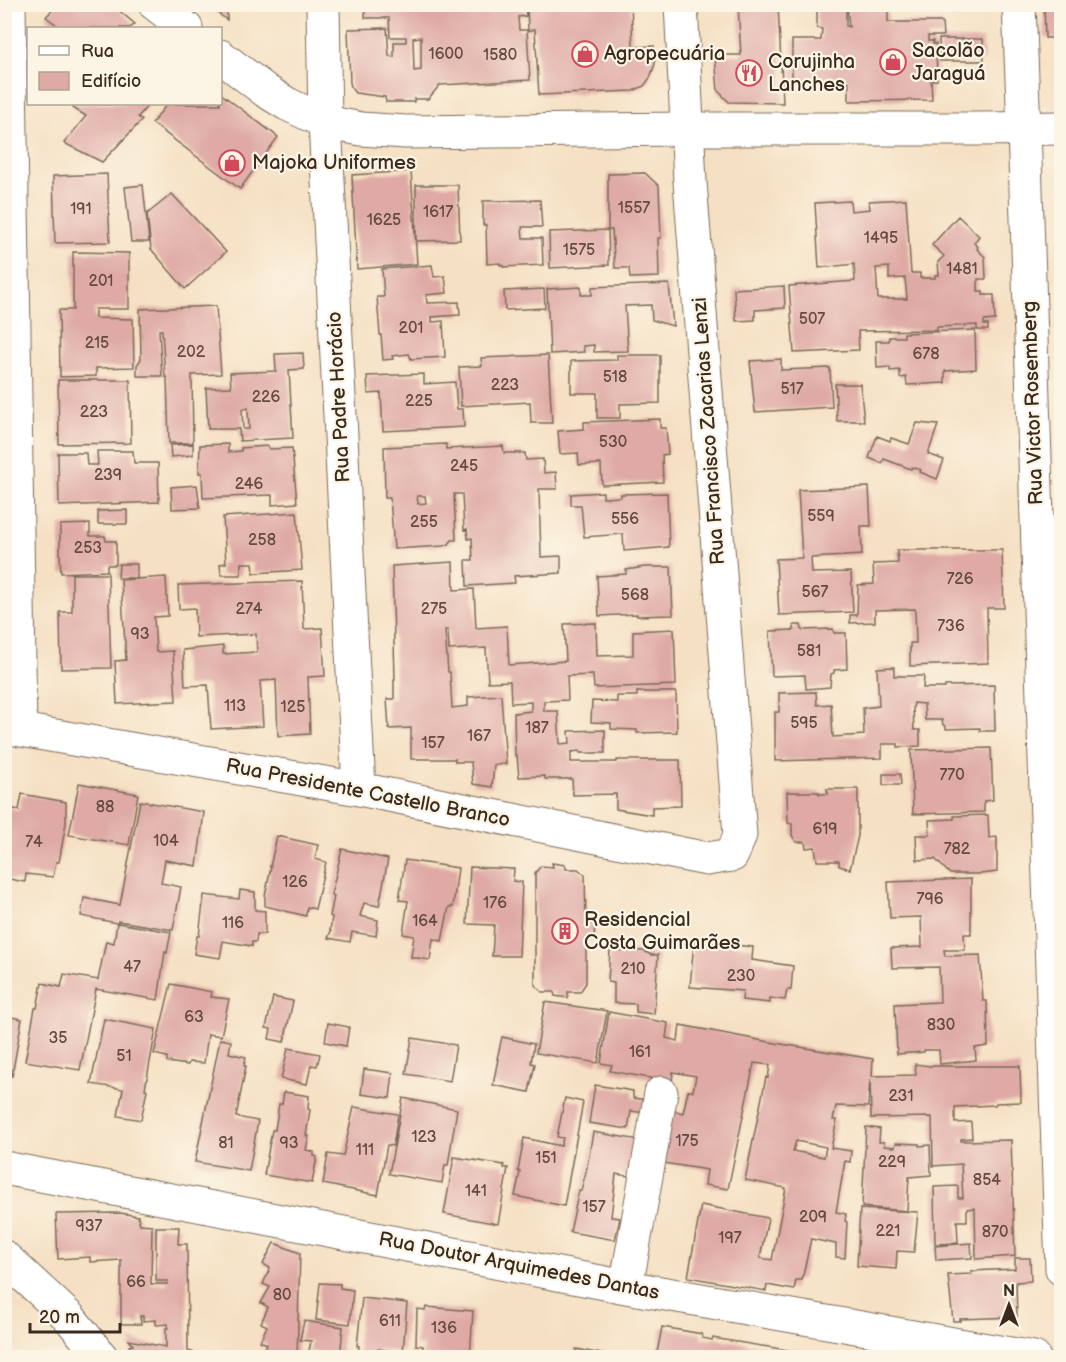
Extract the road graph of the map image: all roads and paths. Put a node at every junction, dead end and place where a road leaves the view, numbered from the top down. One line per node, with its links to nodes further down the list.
1 (9, 4): 12 (street)
2 (155, 4): 6 (street)
3 (323, 4): 8 (street, Rua Padre Horácio)
4 (681, 4): 10 (street, Rua Francisco Zacarias Lenzi)
5 (1019, 4): 11 (street, Rua Victor Rosemberg)
6 (185, 27)
7 (222, 58): 8 (street)
8 (325, 122): 10 (street); 13 (street, Rua Padre Horácio)
9 (1062, 128): 11 (street)
10 (686, 129): 11 (street); 14 (street, Rua Francisco Zacarias Lenzi)
11 (1024, 129): 18 (street, Rua Victor Rosemberg)
12 (12, 729): 13 (street, Rua Presidente Castello Branco)
13 (359, 789): 14 (street, Rua Presidente Castello Branco)
14 (732, 855)
15 (661, 1093): 19 (street)
16 (10, 1174): 19 (street, Rua Doutor Arquimedes Dantas)
17 (4, 1257): 20 (street)
18 (1062, 1269)
19 (626, 1287): 21 (street, Rua Doutor Arquimedes Dantas)
20 (102, 1358)
21 (1034, 1358)

